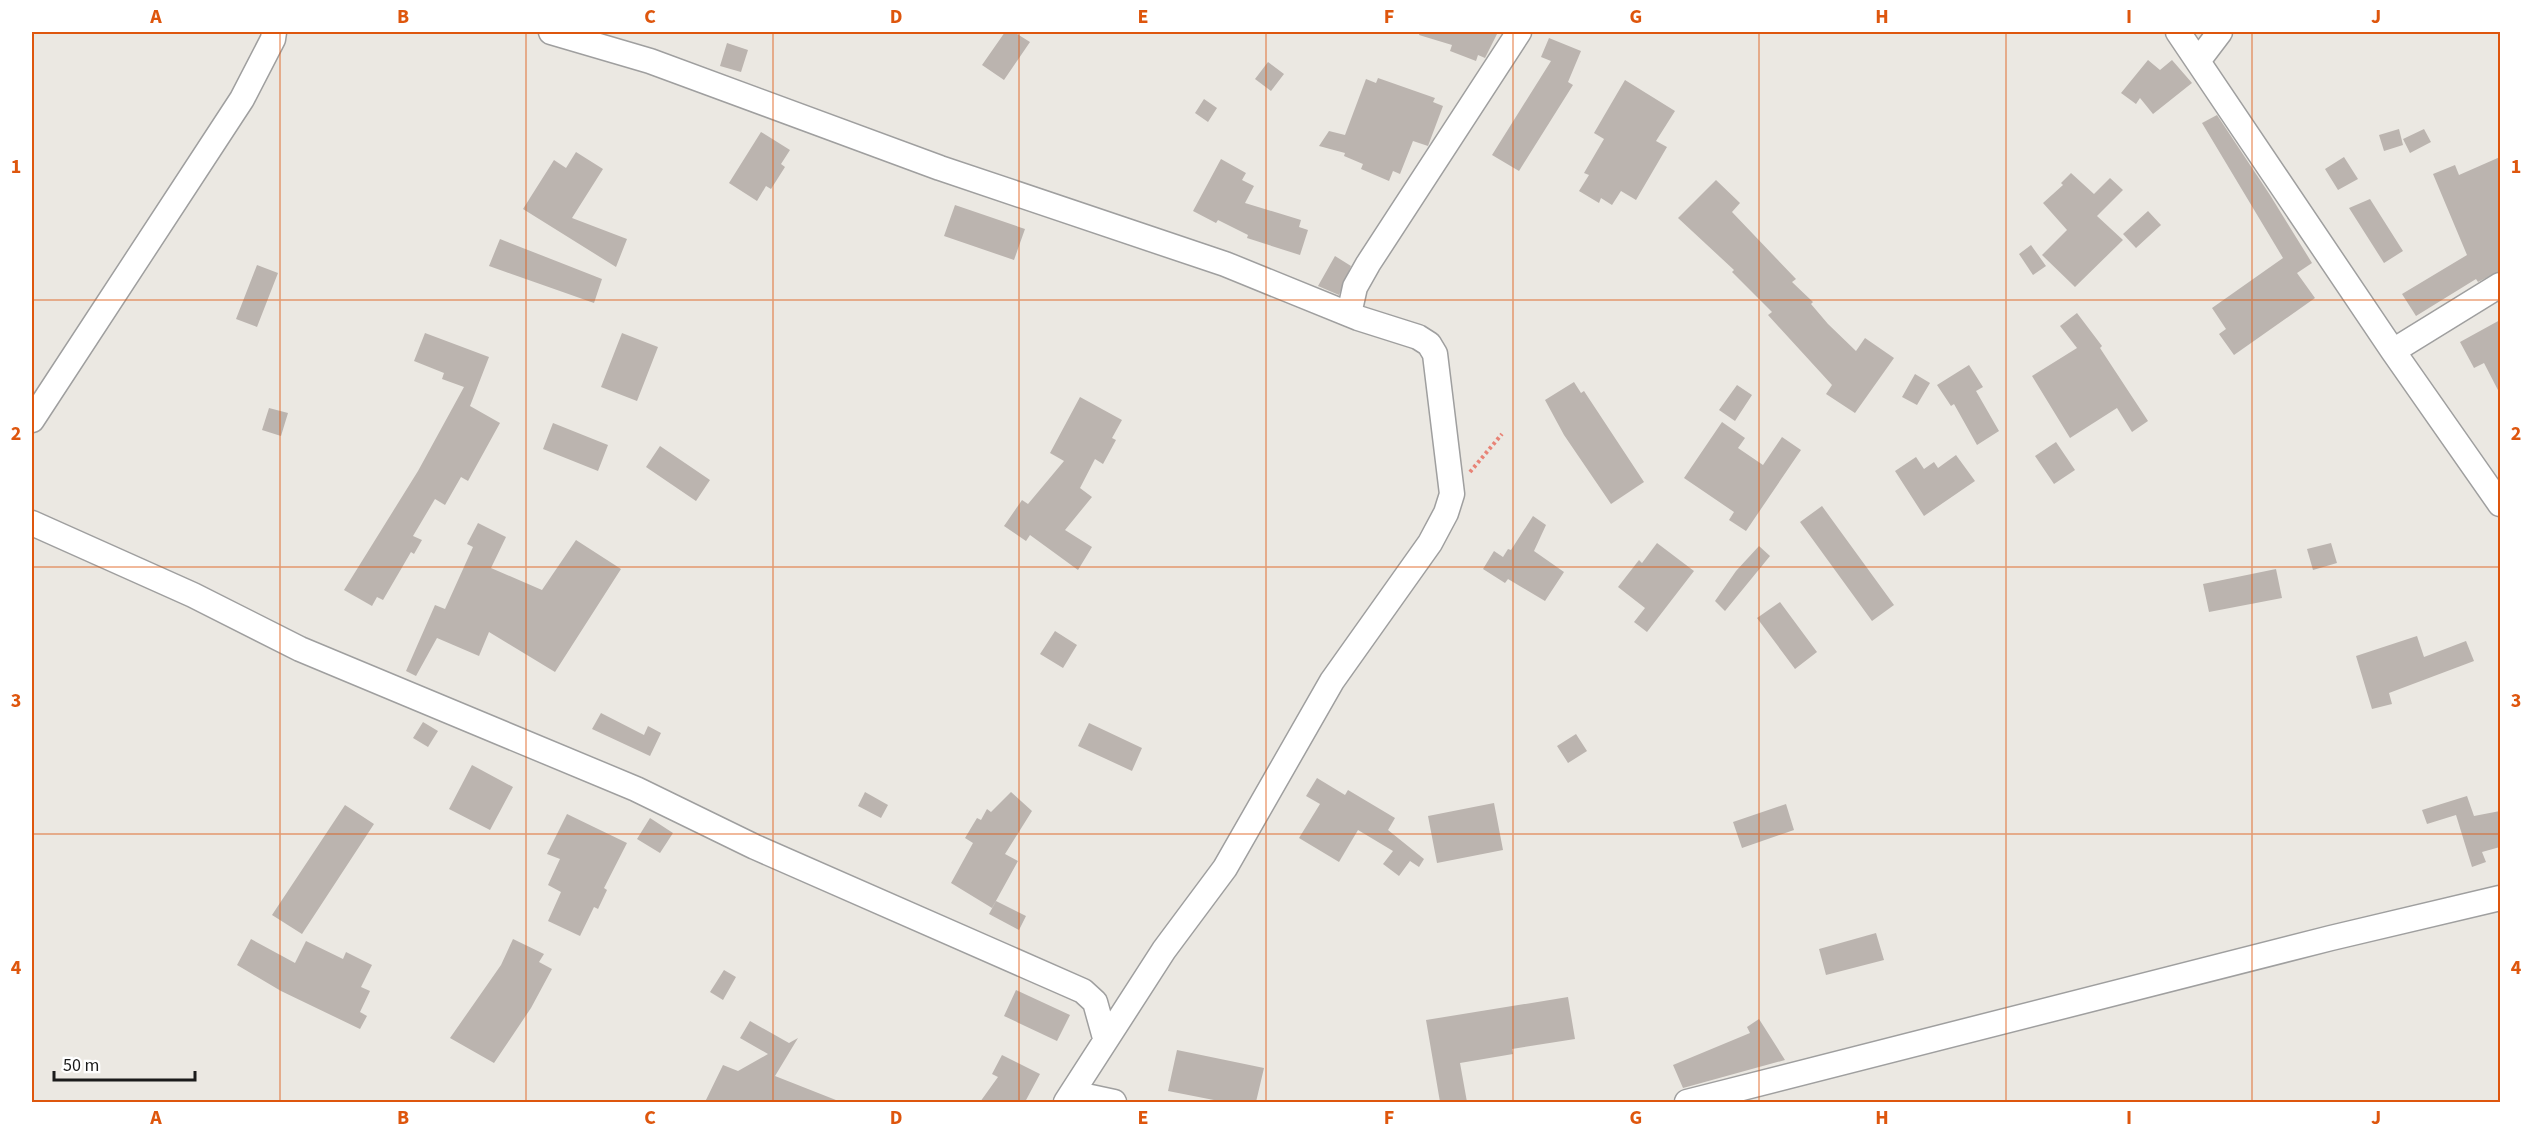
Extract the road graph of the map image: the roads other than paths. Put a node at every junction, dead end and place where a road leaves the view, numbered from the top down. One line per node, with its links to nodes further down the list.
1 (274, 32): 10 (street)
2 (551, 32): 8 (street)
3 (1519, 32): 8 (street)
4 (2178, 32): 6 (street)
5 (2220, 32): 6 (street)
6 (2198, 61): 9 (street)
7 (2500, 285): 9 (street)
8 (1349, 314): 14 (street)
9 (2393, 351): 11 (street)
10 (32, 420)
11 (2500, 504)
12 (32, 523): 14 (street)
13 (2500, 898): 17 (street)
14 (1105, 1038): 15 (street)
15 (1069, 1098): 16 (street)
16 (1114, 1102)
17 (1687, 1102)

